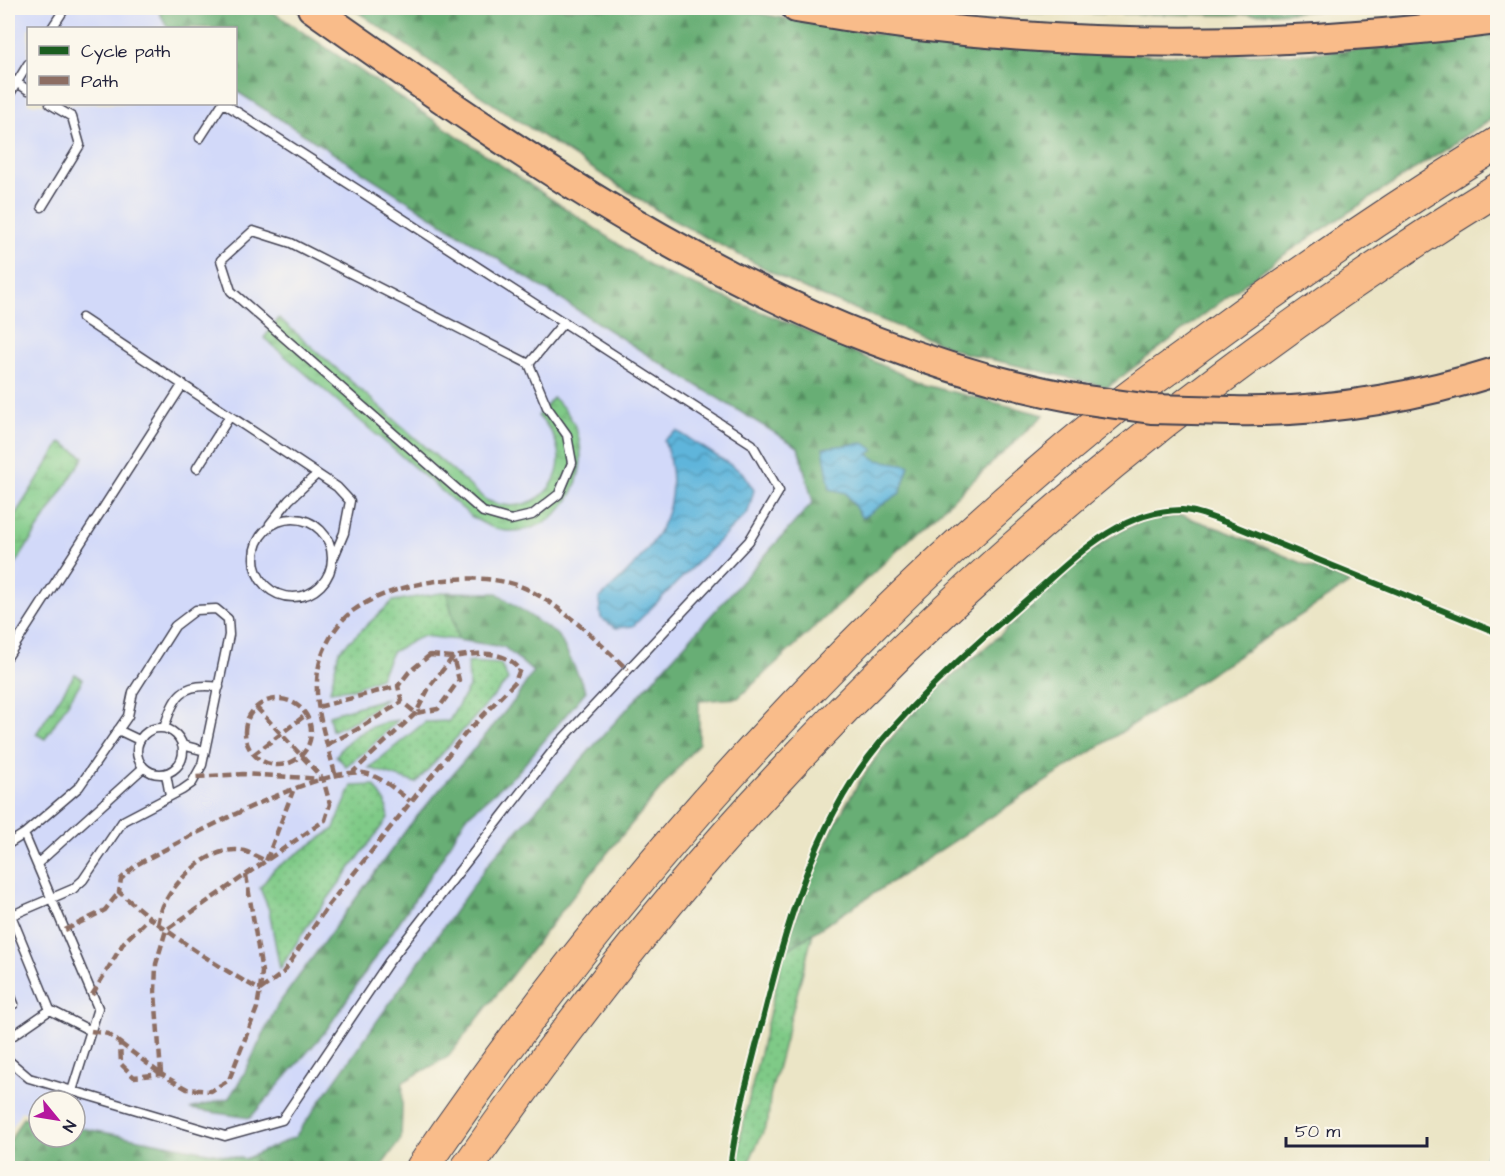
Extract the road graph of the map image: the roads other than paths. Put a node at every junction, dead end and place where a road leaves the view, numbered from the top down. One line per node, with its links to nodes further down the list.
1 (65, 8): 5 (lane)
2 (312, 8): 21 (highway, bridge)
3 (796, 8): 4 (highway)
4 (1497, 20)
5 (53, 27)
6 (27, 66): 8 (lane)
7 (8, 77): 8 (lane)
8 (16, 83): 9 (lane); 10 (lane)
9 (27, 89)
10 (8, 97)
11 (52, 105): 17 (lane)
12 (222, 105): 14 (lane)
13 (225, 105): 19 (lane)
14 (200, 138)
15 (1497, 143): 52 (highway)
16 (1497, 189): 53 (highway)
17 (42, 207)
18 (82, 318): 22 (lane)
19 (564, 322): 20 (lane); 51 (lane)
20 (529, 364): 20 (lane)
21 (1497, 371)
22 (183, 384): 23 (lane); 28 (lane)
23 (231, 416): 24 (lane); 25 (lane)
24 (197, 468)
25 (317, 474): 26 (lane); 27 (lane)
26 (266, 528): 27 (lane); 27 (lane)
27 (333, 559)
28 (8, 656)
29 (219, 687): 30 (lane); 31 (lane); 34 (lane)
30 (164, 728): 32 (lane); 33 (lane)
31 (118, 730): 32 (lane); 38 (lane)
32 (139, 740): 35 (lane)
33 (182, 745): 34 (lane); 36 (lane)
34 (205, 752): 37 (lane)
35 (143, 768): 36 (lane); 40 (lane)
36 (166, 774): 37 (lane)
37 (170, 796): 41 (lane)
38 (24, 834): 39 (lane); 40 (lane)
39 (8, 844)
40 (37, 864): 41 (lane)
41 (51, 898): 42 (lane); 46 (lane)
42 (9, 912): 45 (lane)
43 (8, 989): 44 (lane)
44 (14, 1004)
45 (50, 1010): 46 (lane); 47 (lane)
46 (91, 1031): 50 (lane)
47 (8, 1039)
48 (8, 1060): 49 (lane)
49 (68, 1089)
50 (72, 1089)
51 (87, 1095)
52 (423, 1168)
53 (467, 1168)

